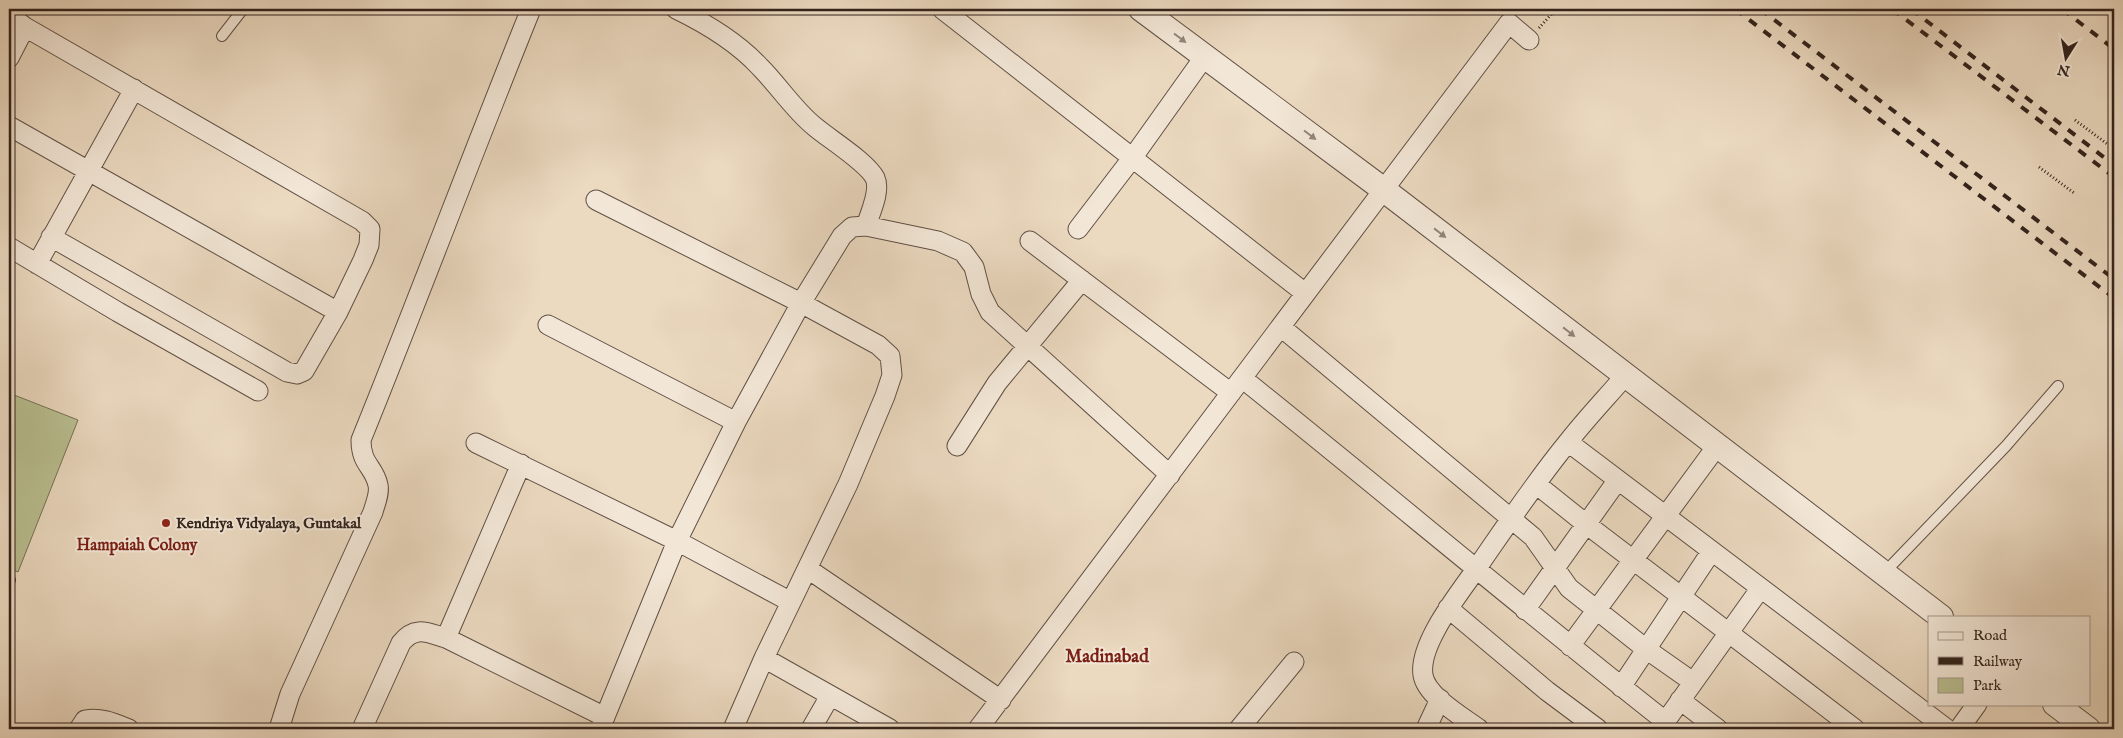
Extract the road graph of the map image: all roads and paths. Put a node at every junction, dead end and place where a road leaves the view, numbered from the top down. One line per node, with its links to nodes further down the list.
1 (243, 9): 9 (lane)
2 (531, 9): 85 (street)
3 (676, 9): 23 (street)
4 (942, 9): 17 (street)
5 (1141, 9): 11 (street, one-way to 11)
6 (1556, 9): 10 (path)
7 (9, 15): 8 (street)
8 (25, 27): 12 (street); 13 (street)
9 (222, 36)
10 (1529, 40): 20 (street)
11 (1204, 56): 17 (street); 20 (street, one-way to 20)
12 (9, 58)
13 (134, 89): 19 (street); 32 (street)
14 (2075, 120): 16 (path)
15 (9, 126): 19 (street)
16 (2110, 146)
17 (1133, 157): 24 (street); 30 (street)
18 (2040, 167): 21 (path)
19 (88, 171): 25 (street); 32 (street)
20 (1384, 190): 30 (street); 36 (street, one-way to 36)
21 (2074, 192)
22 (596, 200): 31 (street)
23 (866, 226): 31 (street); 35 (street)
24 (1078, 229)
25 (52, 237): 28 (street); 32 (street)
26 (1030, 241): 29 (street)
27 (9, 247): 28 (street)
28 (37, 264): 39 (street)
29 (1082, 280): 35 (street); 40 (street)
30 (1305, 293): 34 (street)
31 (801, 303): 41 (street); 57 (street)
32 (338, 312)
33 (548, 325): 41 (street)
34 (1281, 326): 37 (street); 50 (street)
35 (1027, 346): 44 (street); 47 (street)
36 (1625, 376): 42 (street); 45 (street)
37 (1242, 378): 40 (street); 56 (street)
38 (2058, 386): 59 (lane)
39 (258, 391)
40 (1231, 394): 47 (street)
41 (736, 422): 53 (street)
42 (1568, 442): 48 (street); 49 (street)
43 (476, 443): 46 (street)
44 (957, 446)
45 (1718, 446): 51 (street); 59 (street)
46 (521, 464): 53 (street); 68 (street)
47 (1170, 475): 77 (street)
48 (1617, 481): 51 (street); 52 (street)
49 (1536, 484): 50 (street); 52 (street)
50 (1511, 518): 56 (street); 58 (street)
51 (1666, 518): 54 (street); 55 (street)
52 (1586, 524): 55 (street); 58 (street)
53 (677, 541): 62 (street); 81 (street)
54 (1711, 552): 60 (street); 61 (street)
55 (1633, 560): 61 (street); 65 (street)
56 (1477, 568): 63 (street); 64 (street)
57 (808, 569): 62 (street); 77 (street)
58 (1554, 569): 64 (street); 65 (street)
59 (1884, 573): 66 (street)
60 (1760, 589): 67 (street); 97 (street)
61 (1681, 597): 67 (street); 70 (street)
62 (791, 602): 71 (street)
63 (1448, 608): 76 (street); 94 (street)
64 (1525, 610): 69 (street)
65 (1596, 610): 69 (street); 70 (street)
66 (1940, 616)
67 (1728, 633): 73 (street); 96 (street)
68 (446, 638): 81 (street); 86 (street)
69 (1570, 646): 74 (street)
70 (1646, 649): 73 (street); 74 (street)
71 (764, 658): 75 (street); 87 (street)
72 (1294, 662): 91 (street)
73 (1693, 682): 78 (street)
74 (1621, 686): 82 (street)
75 (830, 696): 88 (street); 89 (street)
76 (1440, 699): 92 (street); 93 (street)
77 (1001, 700): 90 (street)
78 (1680, 700): 82 (street); 95 (street)
79 (1976, 706): 98 (street)
80 (2058, 706): 99 (street)
81 (603, 723)
82 (1663, 725)
83 (79, 729): 84 (street)
84 (129, 729)
85 (279, 729)
86 (362, 729)
87 (733, 729)
88 (810, 729)
89 (890, 729)
90 (978, 729)
91 (1239, 729)
92 (1426, 729)
93 (1479, 729)
94 (1598, 729)
95 (1718, 729)
96 (1855, 729)
97 (1947, 729)
98 (1959, 729)
99 (2088, 729)

